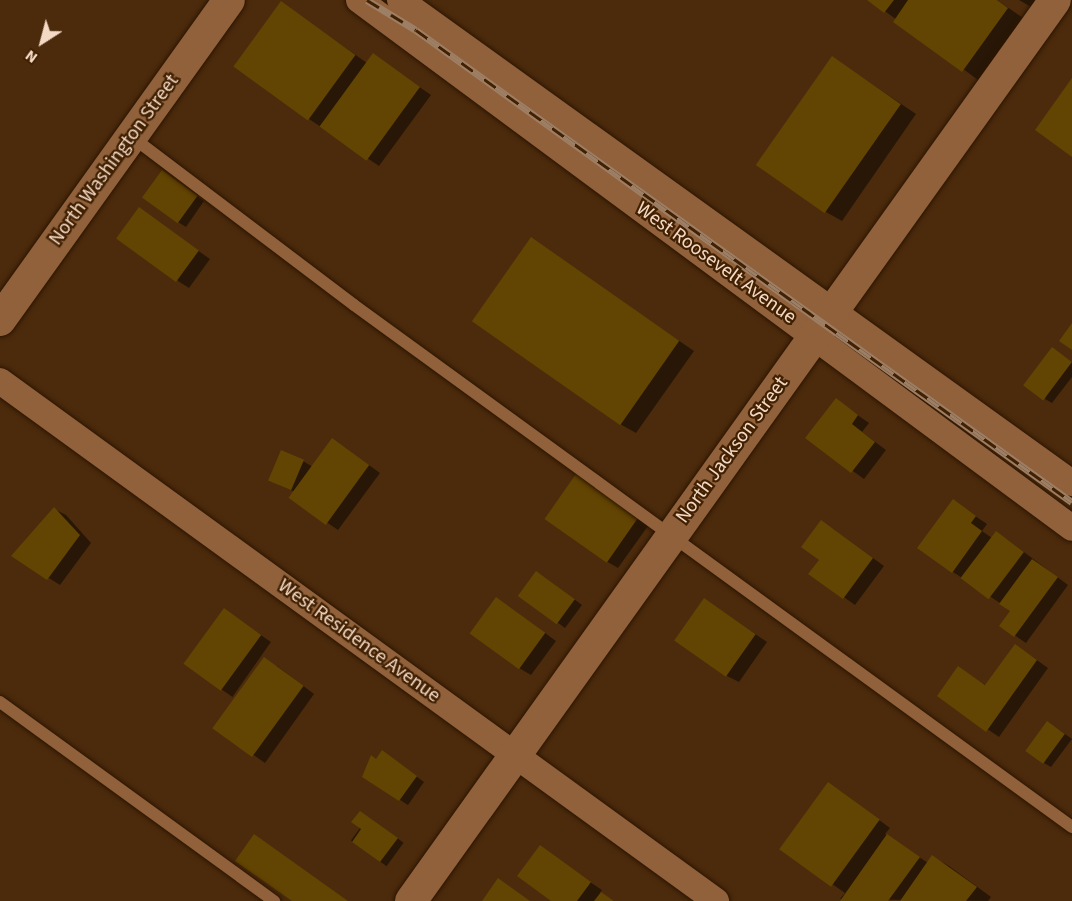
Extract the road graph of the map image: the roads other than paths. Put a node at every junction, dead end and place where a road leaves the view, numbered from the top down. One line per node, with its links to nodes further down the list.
1 (229, 0): 5 (street, North Washington Street)
2 (359, 0): 7 (street, West Roosevelt Avenue)
3 (400, 0): 7 (street, West Roosevelt Avenue)
4 (1055, 0): 7 (street, North Jackson Street)
5 (131, 136): 6 (street, North Washington Street); 11 (lane)
6 (0, 320)
7 (823, 323): 9 (street, West Roosevelt Avenue); 10 (street, West Roosevelt Avenue); 11 (street, North Jackson Street)
8 (0, 381): 13 (street, West Residence Avenue)
9 (1072, 483)
10 (1072, 528)
11 (670, 536): 13 (street, North Jackson Street); 14 (lane)
12 (0, 702): 15 (lane)
13 (515, 755): 16 (street, North Jackson Street); 17 (street, West Residence Avenue)
14 (1072, 827)
15 (274, 901)
16 (411, 901)
17 (716, 901)

